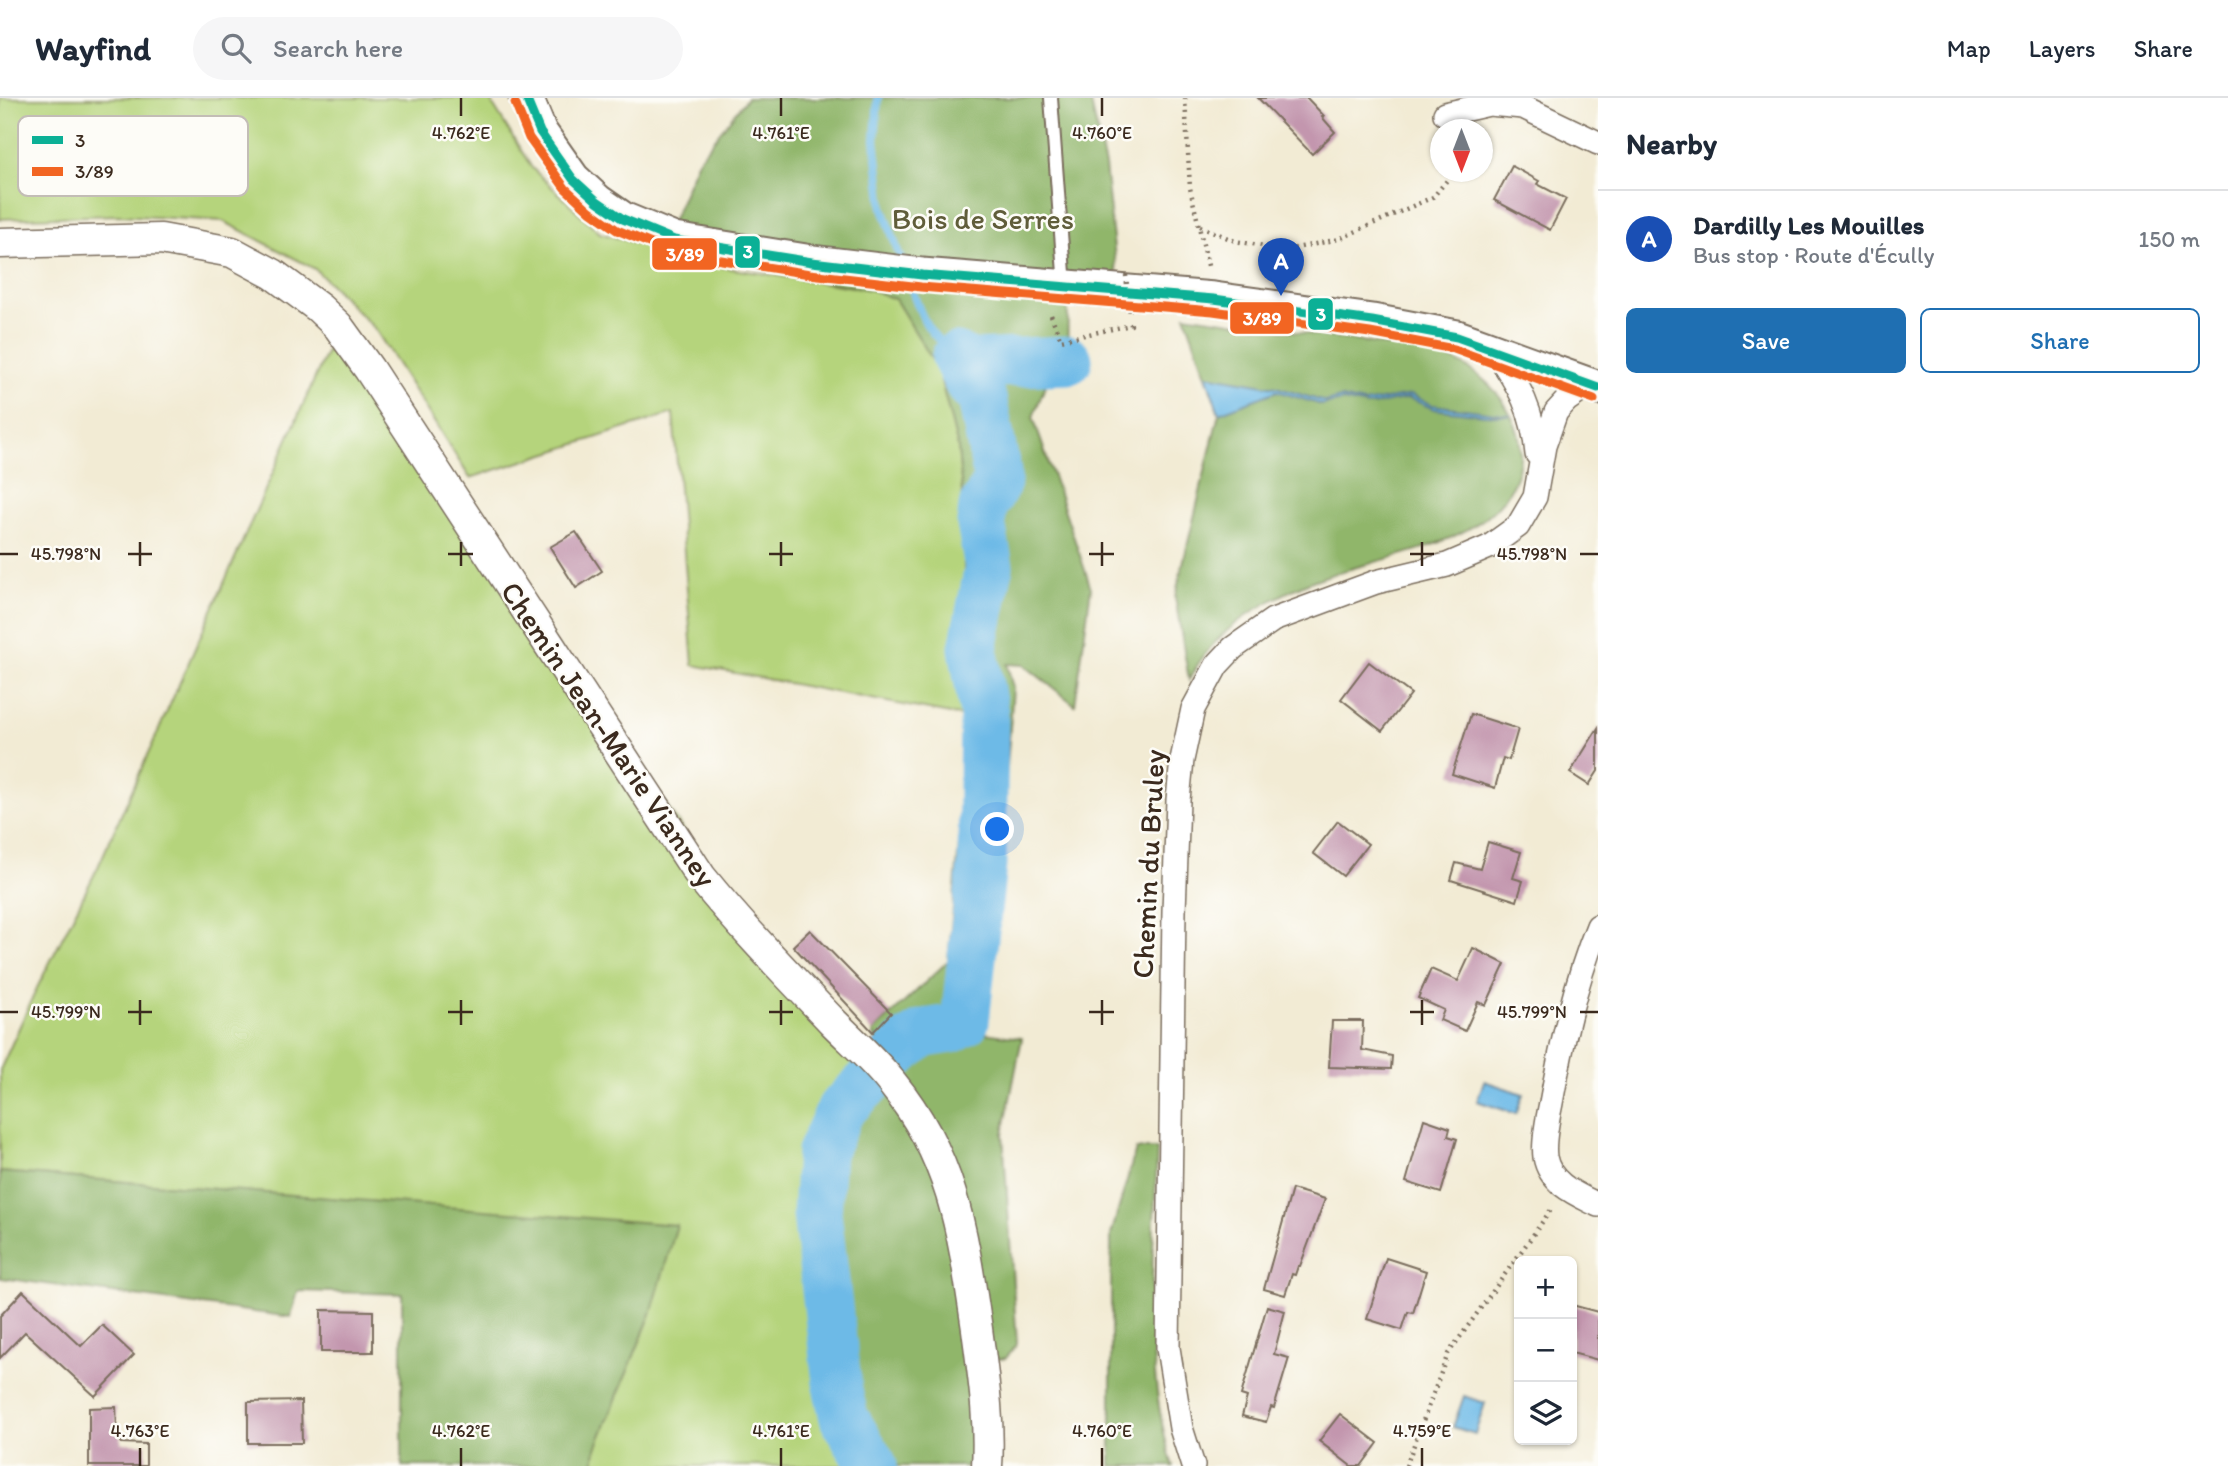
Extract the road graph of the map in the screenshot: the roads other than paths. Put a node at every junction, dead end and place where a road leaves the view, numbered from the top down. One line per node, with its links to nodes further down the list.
1 (526, 98): 6 (main road)
2 (1051, 98): 6 (lane)
3 (1445, 114): 4 (street)
4 (1598, 143)
5 (0, 243): 12 (street, Chemin Jean-Marie Vianney)
6 (1057, 298): 7 (main road)
7 (1496, 352): 8 (main road); 9 (street, Chemin du Bruley)
8 (1593, 386): 9 (street, Chemin du Bruley)
9 (1539, 471): 13 (street, Chemin du Bruley)
10 (1598, 926): 11 (street)
11 (1598, 1206)
12 (987, 1466)
13 (1193, 1466)

